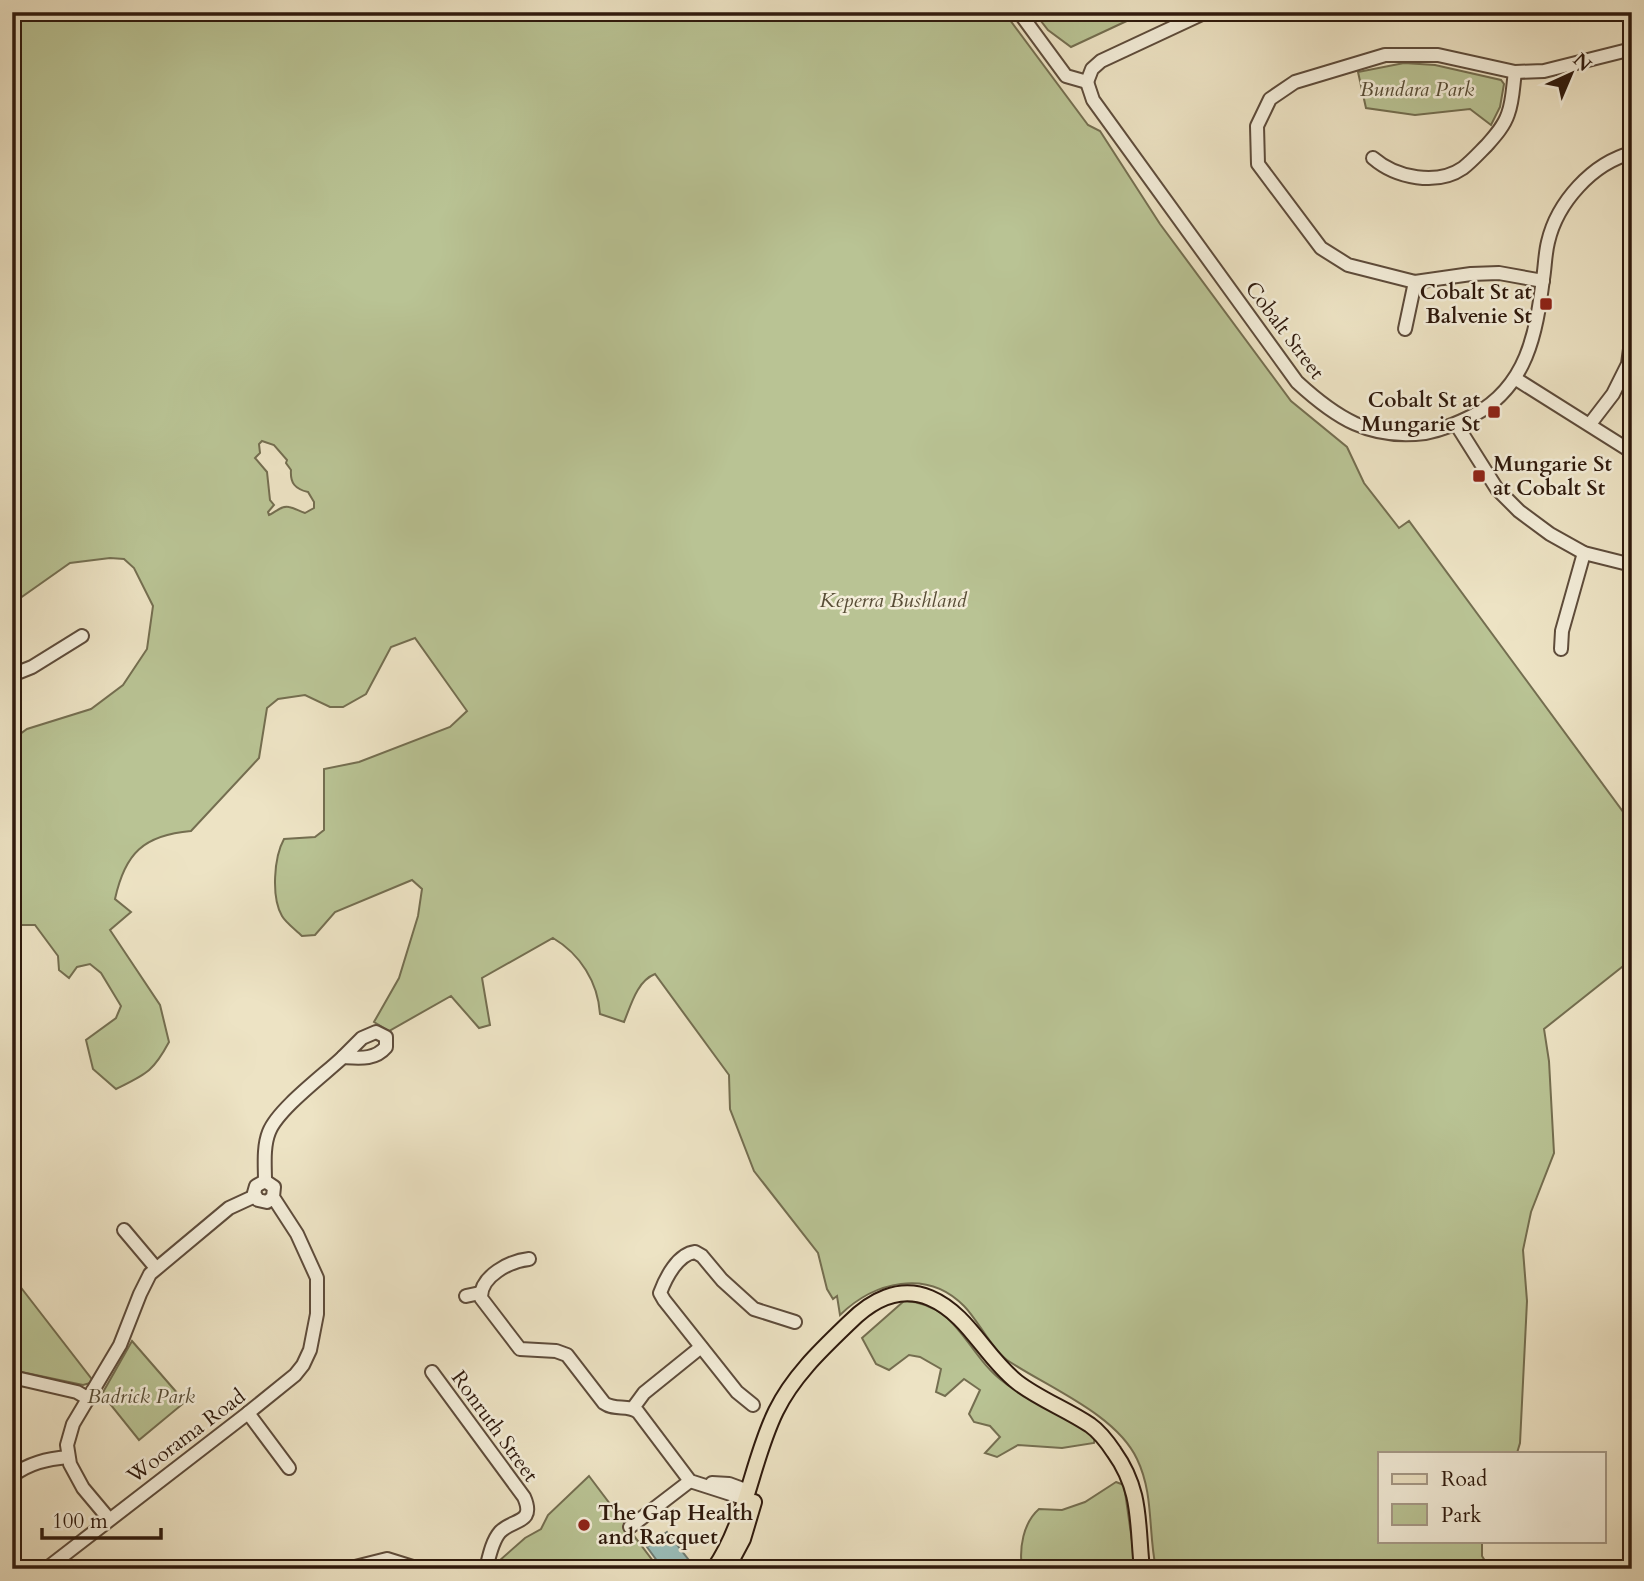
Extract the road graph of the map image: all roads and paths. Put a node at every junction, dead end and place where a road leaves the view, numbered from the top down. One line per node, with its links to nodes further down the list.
1 (1019, 12): 5 (street)
2 (1206, 12): 5 (street)
3 (1632, 49): 4 (street)
4 (1515, 72): 7 (street); 9 (street)
5 (1087, 82): 13 (street, Cobalt Street)
6 (1632, 153): 8 (street, Cobalt Street)
7 (1373, 158)
8 (1543, 281): 9 (street); 12 (street, Cobalt Street)
9 (1415, 282): 10 (street)
10 (1405, 328)
11 (1632, 334): 14 (street)
12 (1516, 379): 13 (street, Cobalt Street); 14 (street)
13 (1456, 424): 16 (street)
14 (1590, 424): 15 (street)
15 (1632, 452)
16 (1584, 553): 17 (street); 19 (street)
17 (1632, 565)
18 (82, 636): 20 (street)
19 (1561, 649)
20 (12, 674)
21 (344, 1057): 22 (street)
22 (265, 1181): 23 (street); 24 (street, Woorama Road)
23 (255, 1196): 24 (street); 27 (street)
24 (273, 1197): 37 (street, Woorama Road)
25 (124, 1230): 27 (street)
26 (528, 1259): 28 (street)
27 (156, 1268): 34 (street)
28 (480, 1293): 29 (street); 36 (street)
29 (466, 1296)
30 (795, 1322): 31 (street)
31 (701, 1347): 35 (street); 36 (street)
32 (432, 1372): 49 (street, Ronruth Street)
33 (12, 1377): 34 (street)
34 (89, 1399): 38 (street)
35 (754, 1405)
36 (633, 1408): 41 (street)
37 (248, 1413): 39 (street); 43 (street, Woorama Road)
38 (68, 1457): 40 (street); 43 (street)
39 (289, 1468)
40 (12, 1476)
41 (694, 1482): 42 (street); 44 (street)
42 (750, 1496): 46 (main road); 50 (main road)
43 (109, 1519): 45 (street, Woorama Road)
44 (630, 1527)
45 (51, 1567)
46 (725, 1567)
47 (347, 1569): 48 (street)
48 (419, 1569)
49 (486, 1569)
50 (1142, 1569)

